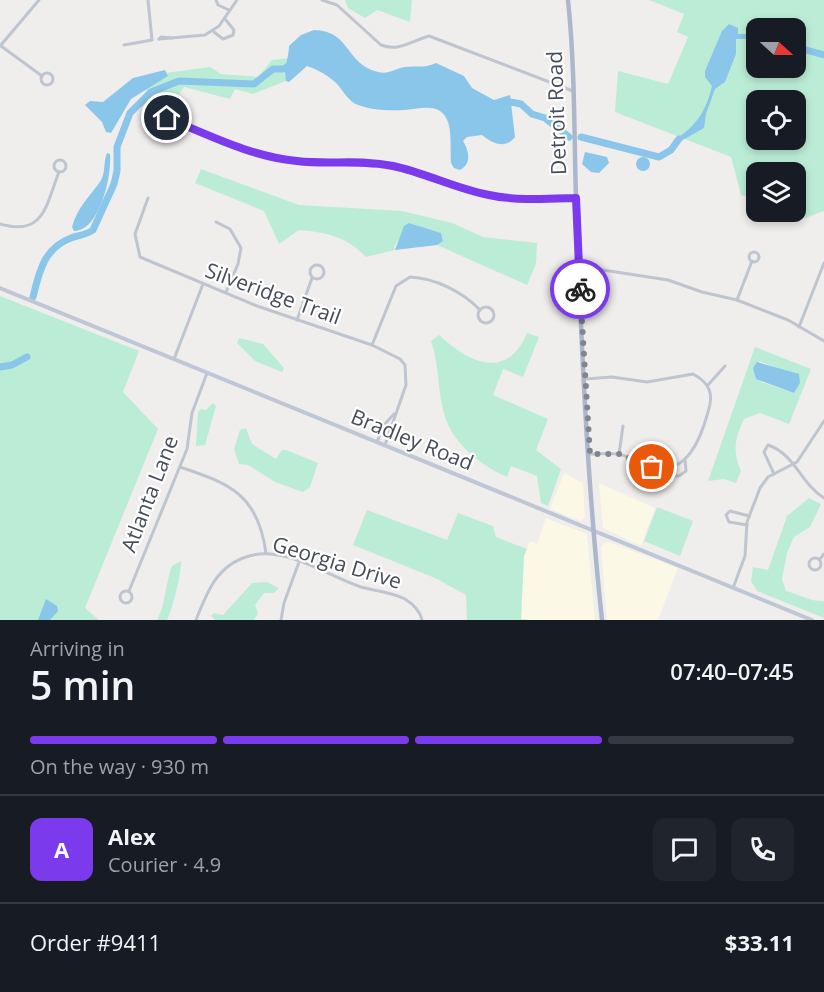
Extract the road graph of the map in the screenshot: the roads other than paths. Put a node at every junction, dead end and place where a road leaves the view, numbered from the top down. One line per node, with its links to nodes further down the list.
1 (39, 0): 11 (street)
2 (148, 0): 12 (street)
3 (216, 0): 7 (street)
4 (237, 0): 7 (street)
5 (322, 0): 14 (street)
6 (568, 0): 14 (main road, Detroit Road)
7 (229, 10): 8 (street)
8 (225, 19): 9 (street); 9 (street)
9 (213, 31): 10 (street)
10 (172, 38)
11 (1, 45): 13 (street)
12 (124, 45)
13 (42, 76)
14 (575, 91): 18 (main road, Detroit Road)
15 (154, 113): 18 (street)
16 (58, 172): 20 (street)
17 (148, 198): 25 (street, Silveridge Trail)
18 (576, 198): 23 (main road, Detroit Road)
19 (216, 222): 27 (street)
20 (0, 225)
21 (752, 261): 28 (street)
22 (824, 263): 31 (street)
23 (579, 270): 28 (street); 37 (main road, Detroit Road)
24 (312, 278): 24 (street); 30 (street)
25 (203, 285): 27 (street, Silveridge Trail); 34 (street)
26 (0, 288): 34 (street, Bradley Road)
27 (226, 292): 30 (street, Silveridge Trail)
28 (737, 300): 31 (street)
29 (480, 310): 29 (street); 33 (street)
30 (297, 320): 33 (street, Silveridge Trail)
31 (799, 327): 32 (street)
32 (824, 341)
33 (372, 345): 39 (street, Silveridge Trail)
34 (174, 359): 36 (street, Bradley Road)
35 (725, 366): 38 (street)
36 (207, 373): 42 (street, Bradley Road); 48 (street, Atlanta Lane)
37 (585, 379): 38 (street); 44 (main road, Detroit Road)
38 (708, 385): 46 (street)
39 (395, 413): 42 (street, Silveridge Trail); 43 (street, Silveridge Trail)
40 (824, 421): 47 (street)
41 (623, 426): 45 (street)
42 (377, 442): 43 (street, Bradley Road)
43 (385, 446): 54 (street, Bradley Road)
44 (590, 454): 45 (street); 54 (main road, Detroit Road)
45 (619, 454): 49 (street)
46 (685, 460): 49 (street); 49 (street)
47 (795, 464): 50 (street); 50 (street); 51 (street)
48 (180, 467): 55 (street); 60 (street, Atlanta Lane)
49 (667, 468)
50 (774, 474): 52 (street)
51 (824, 498)
52 (749, 516): 53 (street); 53 (street)
53 (747, 525): 59 (street)
54 (595, 532): 59 (street, Bradley Road); 64 (main road, Detroit Road)
55 (266, 553): 58 (street, Georgia Drive); 61 (street, Georgia Drive)
56 (824, 554): 57 (street)
57 (820, 559): 57 (street)
58 (299, 562): 62 (street); 63 (street, Georgia Drive)
59 (733, 588): 65 (street, Bradley Road)
60 (129, 591): 60 (street)
61 (196, 620)
62 (281, 620)
63 (422, 620)
64 (602, 620)
65 (812, 620)

